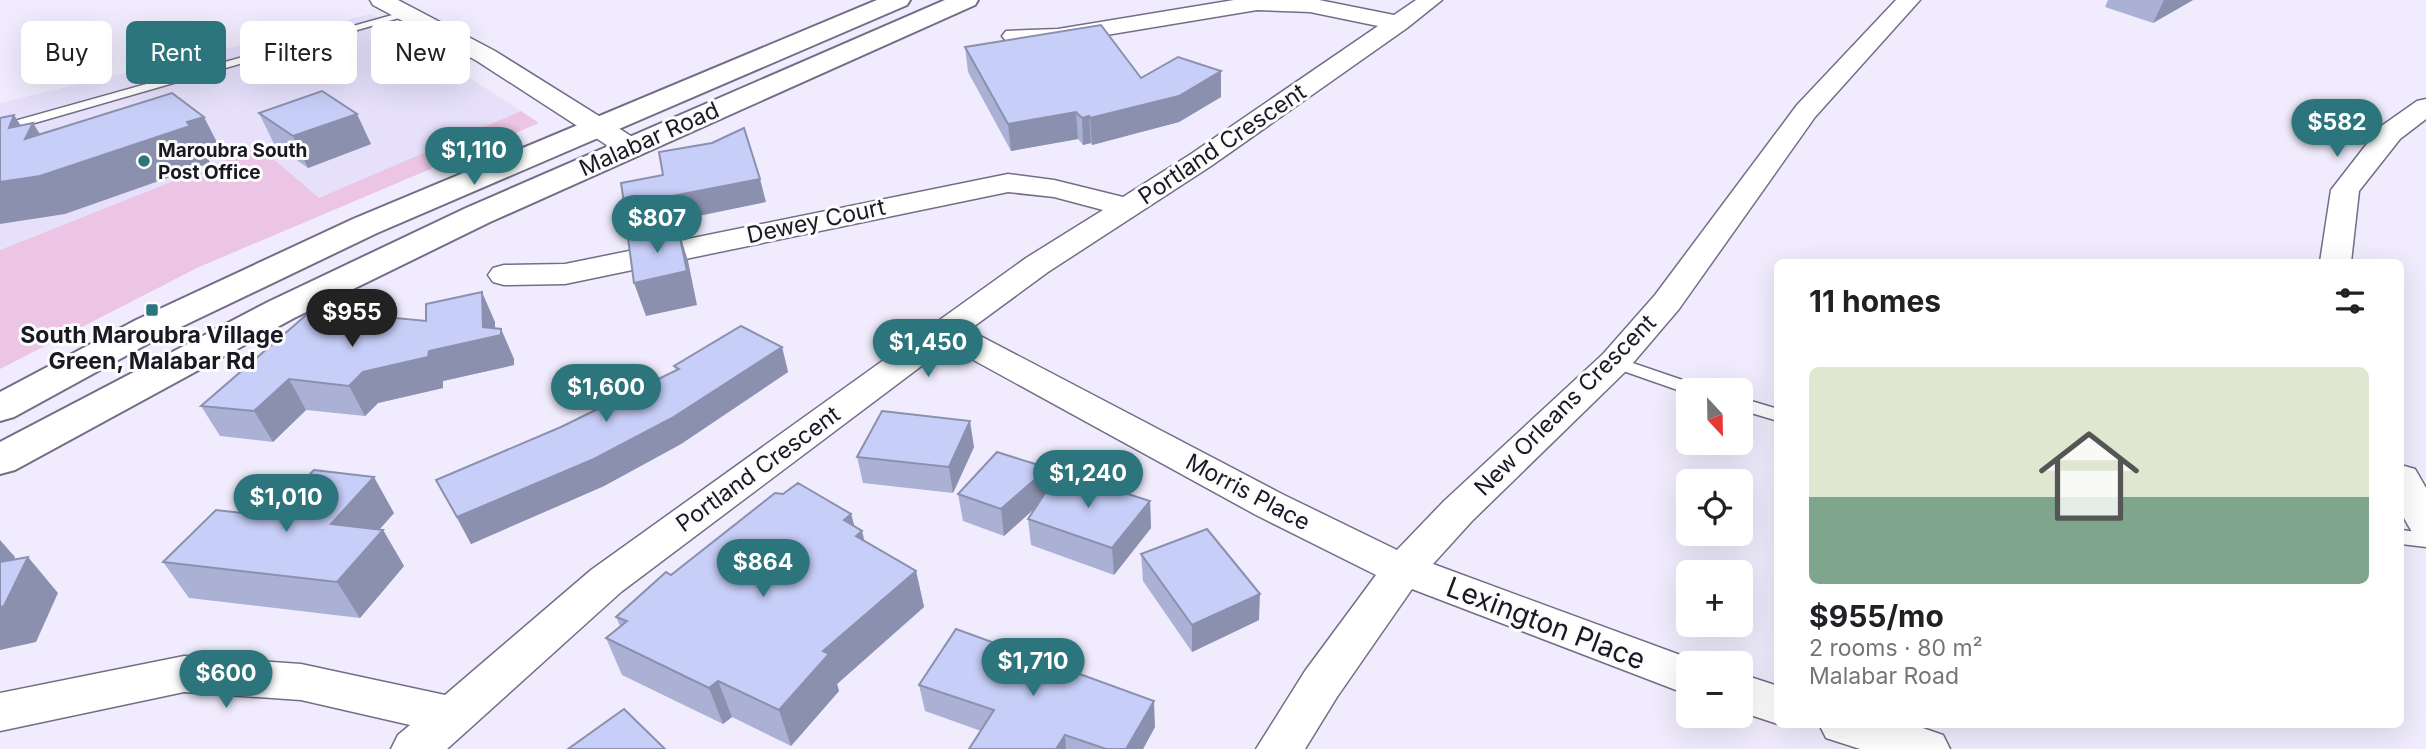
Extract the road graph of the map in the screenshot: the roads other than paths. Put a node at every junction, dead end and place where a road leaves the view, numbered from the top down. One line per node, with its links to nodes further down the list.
1 (381, 0): 6 (street)
2 (898, 0): 11 (main road, Malabar Road)
3 (966, 0): 13 (main road, Malabar Road)
4 (1431, 0): 7 (street, Portland Crescent)
5 (1909, 0): 18 (street, New Orleans Crescent)
6 (407, 14): 9 (street); 12 (lane)
7 (1399, 23): 8 (street); 14 (street, Portland Crescent)
8 (1014, 36)
9 (472, 49): 11 (street)
10 (2426, 107): 15 (street)
11 (597, 126): 13 (street); 20 (main road, Malabar Road)
12 (0, 129)
13 (629, 147): 23 (main road, Malabar Road)
14 (1127, 208): 16 (street, Dewey Court); 17 (street, Portland Crescent)
15 (2335, 259)
16 (504, 275)
17 (946, 331): 28 (street, Morris Place); 33 (street, Portland Crescent)
18 (1615, 362): 19 (lane); 28 (street, New Orleans Crescent)
19 (1676, 384)
20 (0, 408)
21 (1754, 408): 22 (lane)
22 (1774, 414)
23 (6, 450)
24 (2404, 483): 25 (street)
25 (2426, 522)
26 (2404, 537): 27 (lane)
27 (2426, 540)
28 (1404, 569): 29 (street, Lexington Place); 36 (street, New Orleans Crescent)
29 (1676, 672)
30 (1753, 698): 31 (street)
31 (1774, 704)
32 (0, 712): 33 (street)
33 (451, 715): 35 (street, Portland Crescent)
34 (1855, 728): 37 (street)
35 (415, 749)
36 (1280, 749)
37 (1926, 749)

